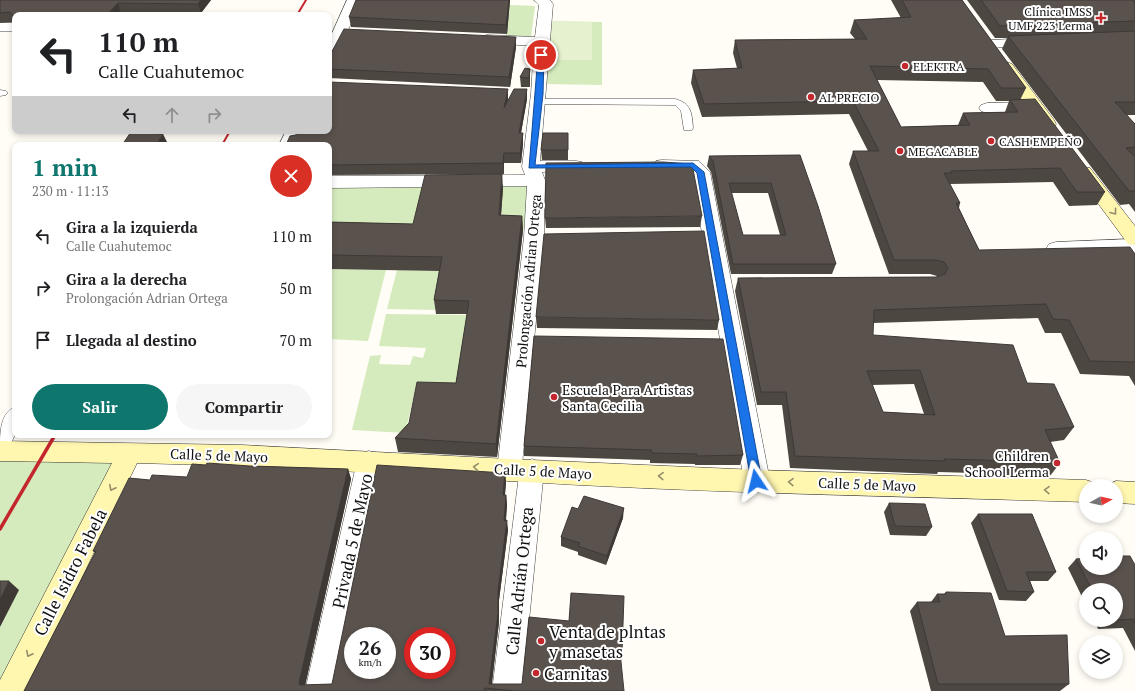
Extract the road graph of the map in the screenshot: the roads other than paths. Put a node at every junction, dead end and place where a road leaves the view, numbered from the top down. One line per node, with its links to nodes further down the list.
1 (354, 0): 5 (street)
2 (542, 0): 9 (street, Prolongación Adrian Ortega)
3 (0, 27): 4 (street)
4 (12, 27)
5 (340, 32): 6 (street); 11 (street)
6 (355, 33)
7 (472, 38): 9 (street)
8 (986, 38): 10 (street); 13 (main road)
9 (542, 42): 12 (street, Prolongación Adrian Ortega)
10 (1051, 42)
11 (332, 49)
12 (534, 97): 15 (lane); 20 (street, Prolongación Adrian Ortega)
13 (1035, 107): 14 (street); 16 (main road)
14 (987, 108)
15 (688, 128)
16 (1059, 139)
17 (1073, 158): 22 (main road, one-way to 22)
18 (595, 166): 20 (street)
19 (643, 166): 25 (street)
20 (534, 173): 21 (street); 32 (street, Prolongación Adrian Ortega)
21 (332, 182)
22 (1135, 239)
23 (1135, 246): 24 (street)
24 (1038, 249)
25 (720, 283): 26 (street); 33 (street)
26 (744, 283)
27 (12, 421): 28 (street)
28 (0, 440)
29 (0, 451): 30 (main road, Calle 5 de Mayo)
30 (130, 453): 31 (main road, Calle 5 de Mayo); 37 (main road, Calle Isidro Fabela, one-way to 37)
31 (369, 461): 32 (main road, Calle 5 de Mayo, one-way to 31); 38 (street, Privada 5 de Mayo)
32 (520, 470): 33 (main road, Calle 5 de Mayo, one-way to 32); 39 (street, Calle Adrián Ortega)
33 (756, 481): 34 (main road, Calle 5 de Mayo, one-way to 33)
34 (1079, 491)
35 (1123, 492): 36 (main road)
36 (1135, 493)
37 (11, 691)
38 (320, 691)
39 (507, 691)

